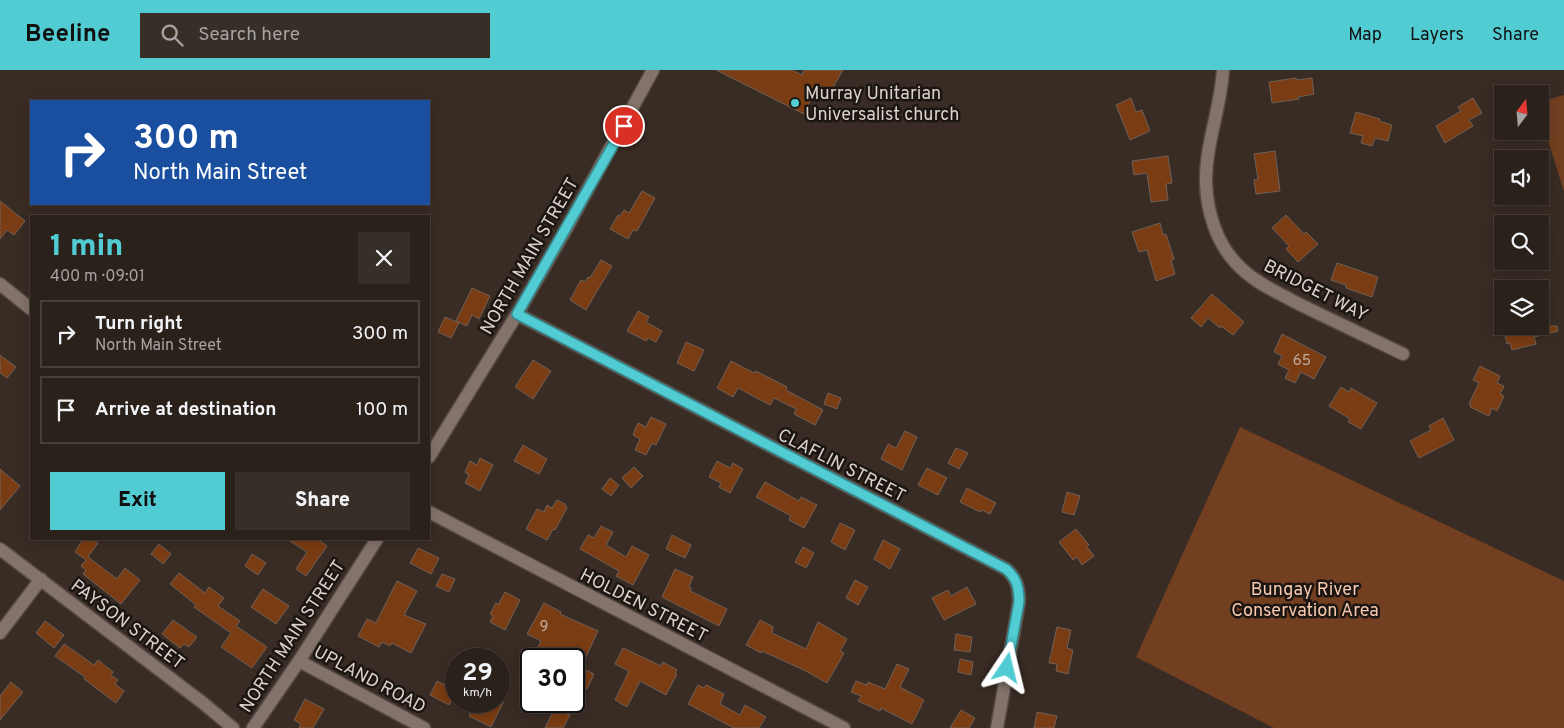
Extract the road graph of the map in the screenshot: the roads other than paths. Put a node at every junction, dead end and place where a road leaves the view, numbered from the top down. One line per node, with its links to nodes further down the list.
1 (653, 70): 5 (street, NORTH MAIN STREET)
2 (1223, 70): 6 (street, BRIDGET WAY)
3 (0, 284): 4 (street)
4 (30, 308)
5 (517, 314): 7 (street, NORTH MAIN STREET); 18 (street, CLAFLIN STREET)
6 (1403, 354)
7 (430, 455)
8 (430, 513): 17 (street, HOLDEN STREET)
9 (376, 540): 13 (street, NORTH MAIN STREET)
10 (0, 549): 11 (street, PAYSON STREET)
11 (40, 579): 12 (street); 14 (street, PAYSON STREET)
12 (0, 633)
13 (299, 661): 15 (street, NORTH MAIN STREET); 16 (street, UPLAND ROAD)
14 (233, 728)
15 (253, 728)
16 (424, 728)
17 (844, 728)
18 (997, 728)

